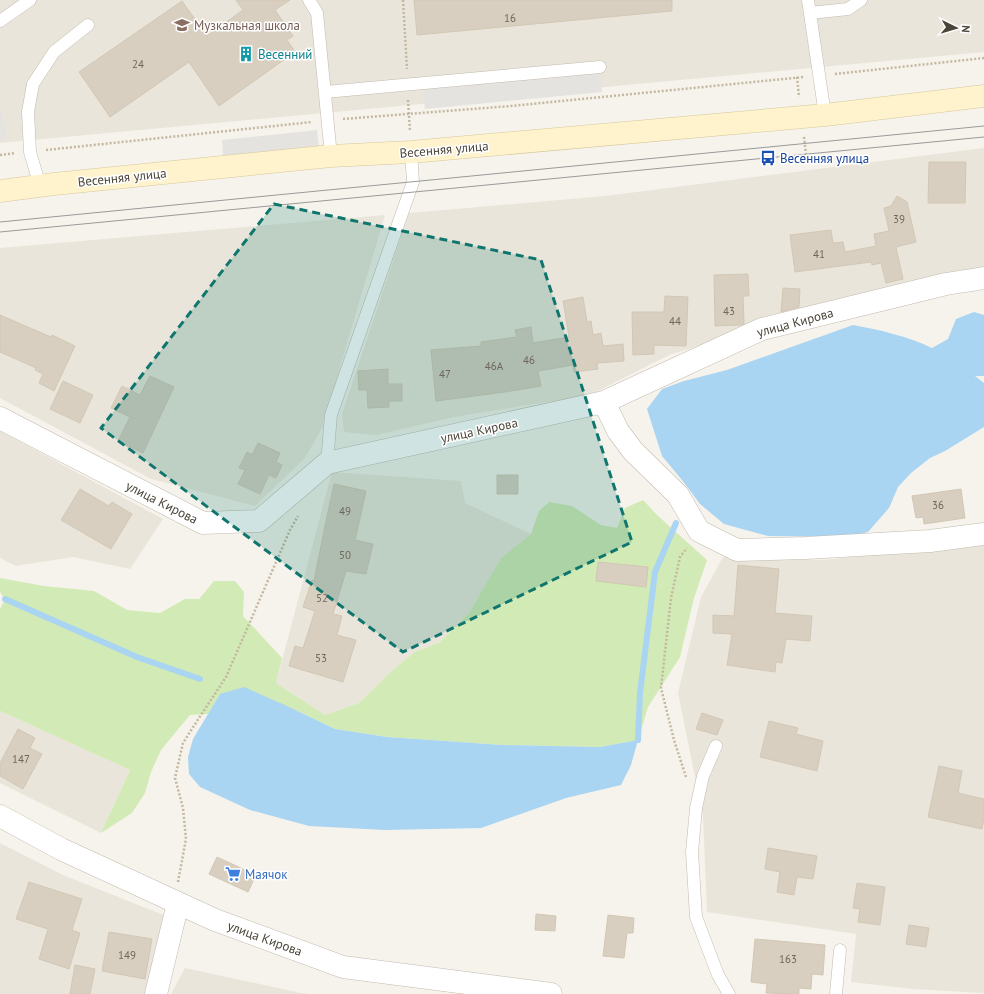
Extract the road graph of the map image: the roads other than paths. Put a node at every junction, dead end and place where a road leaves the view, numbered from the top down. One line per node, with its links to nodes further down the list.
1 (30, 0): 6 (lane)
2 (309, 0): 9 (lane)
3 (808, 0): 5 (lane)
4 (860, 0): 5 (lane)
5 (810, 13): 11 (lane)
6 (0, 21)
7 (88, 25): 14 (lane)
8 (600, 66): 9 (lane)
9 (325, 92): 13 (lane)
10 (984, 96): 11 (main road, Весенняя улица)
11 (825, 115): 12 (main road, Весенняя улица)
12 (411, 152): 13 (main road, Весенняя улица); 19 (lane)
13 (332, 156): 14 (main road, Весенняя улица)
14 (40, 186): 15 (main road, Весенняя улица)
15 (0, 191)
16 (984, 278): 17 (street, улица Кирова)
17 (604, 402): 19 (street, улица Кирова); 20 (street)
18 (0, 418): 19 (street, улица Кирова)
19 (327, 463)
20 (984, 534)
21 (716, 746): 27 (lane)
22 (0, 816): 23 (street, улица Кирова)
23 (178, 894): 25 (street); 26 (street, улица Кирова)
24 (840, 950): 28 (lane)
25 (156, 994)
26 (551, 994)
27 (728, 994)
28 (836, 994)

